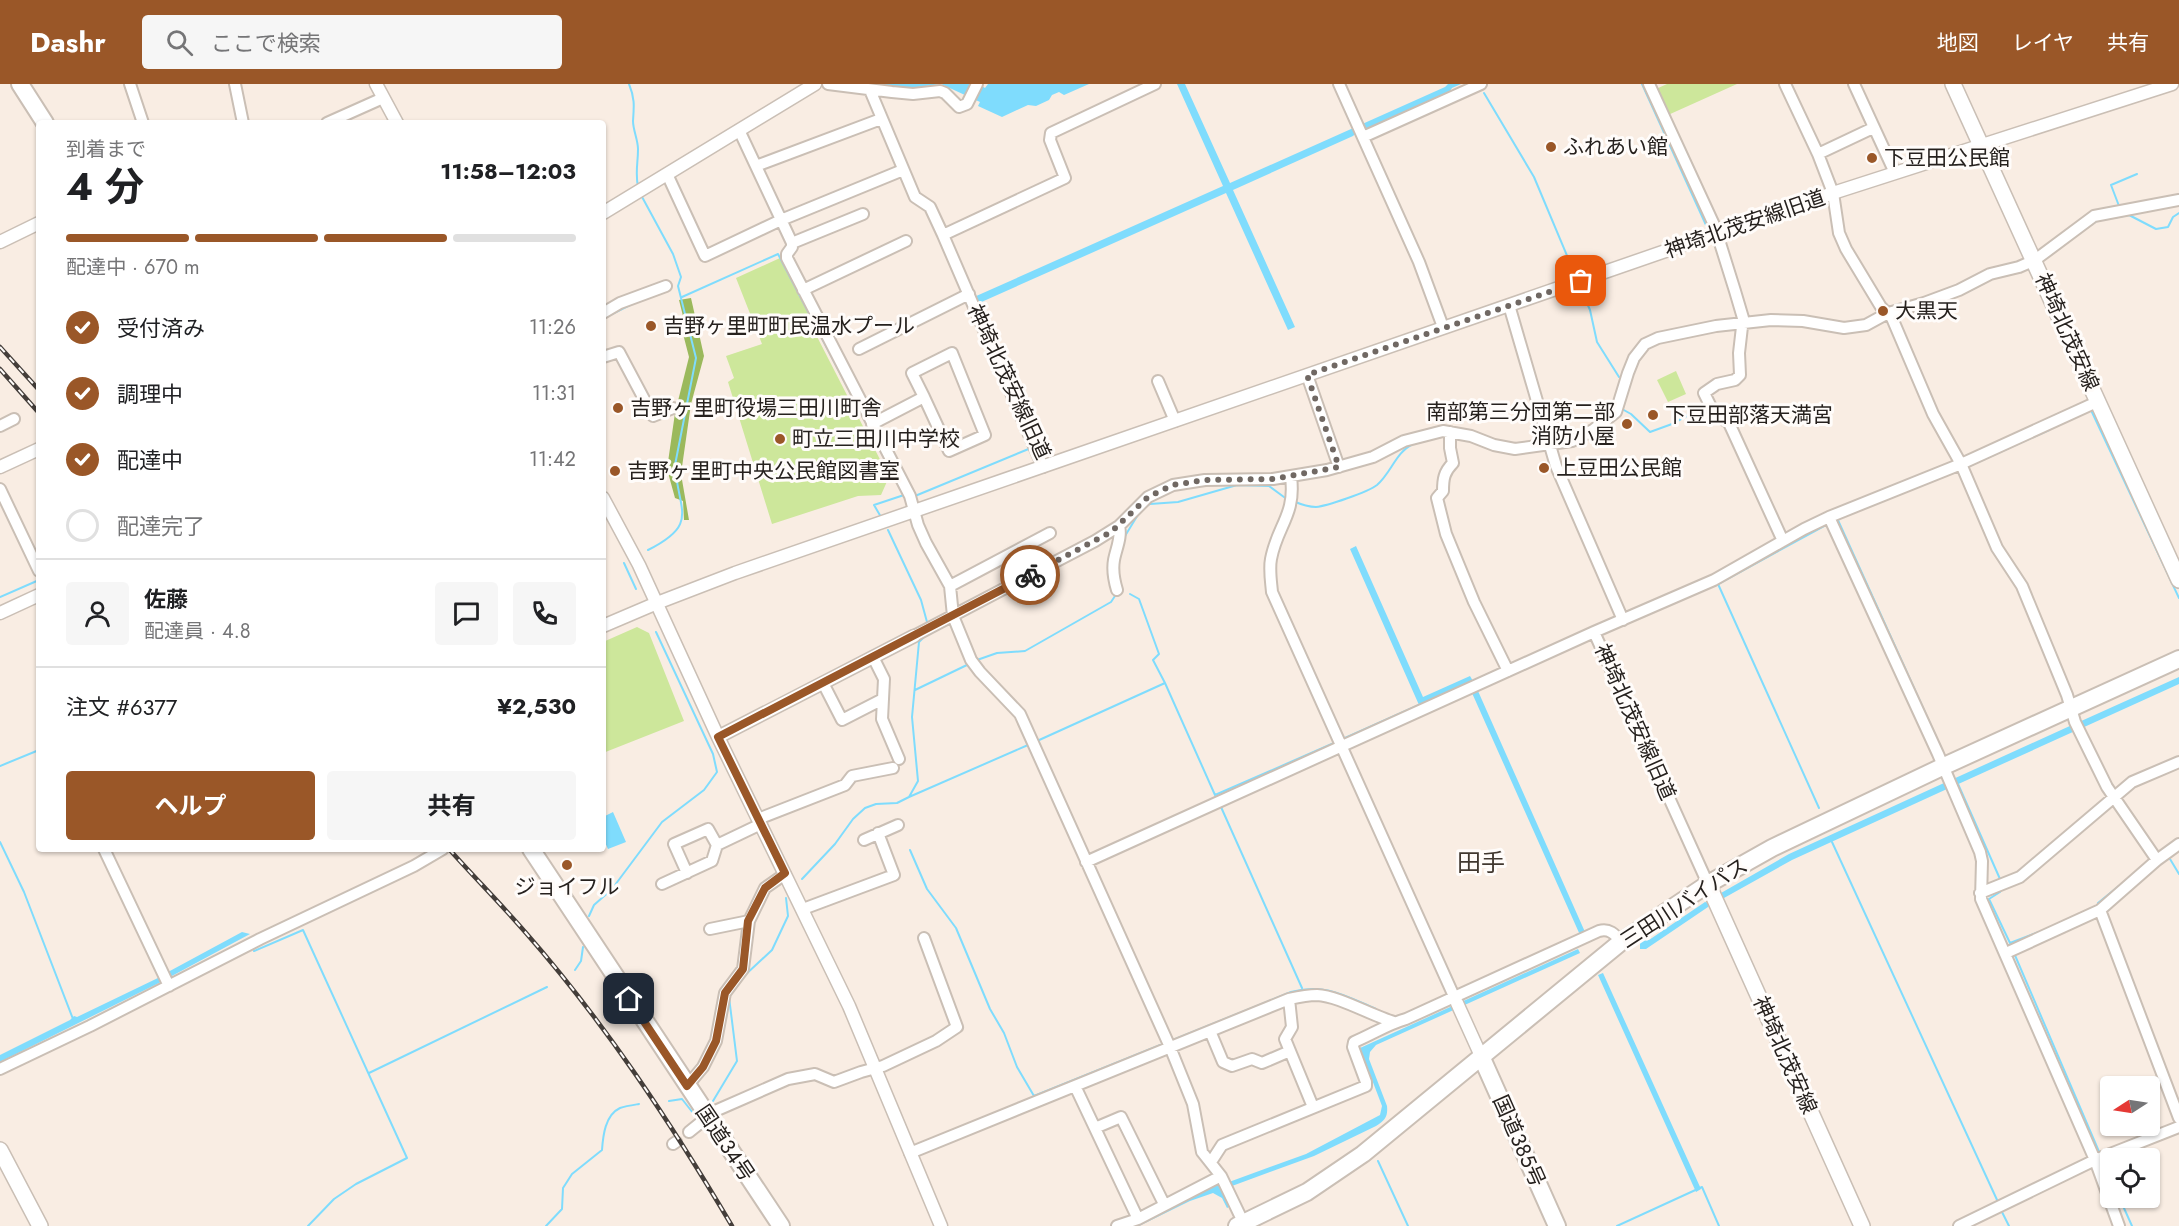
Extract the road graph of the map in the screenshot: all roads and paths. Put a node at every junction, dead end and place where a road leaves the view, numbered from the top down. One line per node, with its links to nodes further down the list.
1 (20, 84): 19 (highway)
2 (130, 84): 20 (street)
3 (235, 84): 21 (street)
4 (376, 84): 17 (street)
5 (815, 84): 25 (street)
6 (828, 84): 16 (street)
7 (978, 84): 16 (street)
8 (1155, 84): 40 (street)
9 (1340, 84): 26 (street)
10 (1481, 84): 26 (street)
11 (1649, 84): 39 (street)
12 (1785, 84): 28 (street)
13 (1854, 84): 24 (street)
14 (1953, 84): 27 (main road, 神埼北茂安線)
15 (2172, 84): 27 (street, 神埼北茂安線旧道)
16 (870, 90): 18 (street, 神埼北茂安線旧道)
17 (383, 98): 22 (street); 23 (street)
18 (881, 119): 29 (street); 30 (street, 神埼北茂安線旧道)
19 (43, 120)
20 (142, 120)
21 (242, 120)
22 (334, 120)
23 (395, 120)
24 (1874, 128): 28 (street); 31 (street)
25 (739, 130): 29 (street); 32 (street)
26 (1361, 131): 52 (street)
27 (1982, 145): 31 (street, 神埼北茂安線旧道); 44 (main road, 神埼北茂安線)
28 (1818, 154): 33 (street)
29 (756, 166): 37 (street)
30 (903, 171): 37 (street); 40 (street, 神埼北茂安線旧道)
31 (1895, 173): 33 (street, 神埼北茂安線旧道)
32 (667, 174): 35 (street); 37 (street)
33 (1833, 193): 39 (street, 神埼北茂安線旧道); 50 (street)
34 (2179, 200): 44 (street)
35 (606, 211)
36 (863, 214): 43 (street)
37 (782, 220): 43 (street)
38 (36, 228): 42 (street)
39 (1716, 233): 48 (street, 神埼北茂安線旧道); 51 (street)
40 (943, 235): 47 (street, 神埼北茂安線旧道)
41 (906, 241): 46 (street)
42 (0, 242)
43 (792, 243): 46 (street)
44 (2035, 260): 50 (street); 58 (main road, 神埼北茂安線)
45 (666, 286): 49 (street)
46 (803, 290): 62 (street)
47 (969, 294): 53 (street); 69 (street, 神埼北茂安線旧道)
48 (1509, 306): 52 (street, 神埼北茂安線旧道); 65 (street, 神埼北茂安線旧道)
49 (606, 311)
50 (1890, 316): 51 (street); 67 (street)
51 (1741, 326): 65 (street); 78 (street)
52 (1443, 327): 55 (street, 神埼北茂安線旧道)
53 (859, 349)
54 (606, 356): 59 (street)
55 (1307, 375): 61 (street, 神埼北茂安線旧道); 70 (street)
56 (1158, 381): 61 (street)
57 (924, 397): 57 (street); 62 (street)
58 (2098, 401): 67 (street); 80 (main road, 神埼北茂安線)
59 (673, 408)
60 (14, 419): 63 (street)
61 (1175, 421): 69 (street, 神埼北茂安線旧道)
62 (872, 424): 74 (street)
63 (0, 426)
64 (1450, 434): 65 (street); 70 (street); 93 (street)
65 (1551, 448): 87 (street, 神埼北茂安線旧道)
66 (36, 450): 68 (street)
67 (1961, 464): 75 (street); 96 (street)
68 (0, 467)
69 (1043, 467): 74 (street)
70 (1339, 467): 71 (street)
71 (1291, 477): 76 (street); 98 (street)
72 (0, 489): 79 (street)
73 (606, 504): 84 (street)
74 (915, 512): 81 (street); 84 (street)
75 (1829, 517): 78 (street); 100 (street)
76 (1119, 526): 82 (street); 86 (street)
77 (1050, 532): 81 (street)
78 (1783, 541): 87 (street)
79 (36, 565)
80 (2179, 580)
81 (950, 586): 86 (street)
82 (1118, 590)
83 (36, 596): 85 (street)
84 (657, 603): 88 (street); 97 (street)
85 (0, 613)
86 (953, 616): 90 (street); 112 (street)
87 (1623, 620): 89 (street, 神埼北茂安線旧道)
88 (606, 625)
89 (1594, 632): 93 (street); 116 (street, 神埼北茂安線旧道)
90 (914, 636): 91 (street)
91 (873, 657): 94 (street); 95 (street)
92 (2179, 659): 96 (highway, 三田川バイパス)
93 (1508, 671): 98 (street)
94 (823, 683): 95 (street); 97 (street)
95 (883, 699): 102 (street)
96 (2071, 708): 100 (highway, 三田川バイパス); 101 (street)
97 (718, 737): 102 (street)
98 (1342, 746): 112 (street); 127 (street)
99 (2179, 762): 101 (street)
100 (1942, 767): 116 (highway, 三田川バイパス); 117 (street)
101 (2114, 796): 111 (street); 117 (street)
102 (759, 822): 107 (street); 114 (street)
103 (898, 825): 104 (street)
104 (878, 834): 105 (street); 118 (street)
105 (864, 840)
106 (2179, 844): 111 (street)
107 (717, 845): 113 (street); 113 (street)
108 (109, 852): 125 (street)
109 (438, 852): 125 (street)
110 (533, 852): 135 (highway, 国道34号)
111 (2157, 860): 119 (street)
112 (1086, 862): 130 (street)
113 (687, 873): 115 (street)
114 (785, 873): 118 (street); 120 (street)
115 (662, 884)
116 (1708, 884): 123 (highway, 三田川バイパス); 156 (main road, 神埼北茂安線)
117 (1980, 893): 124 (street)
118 (803, 909): 134 (street)
119 (2100, 910): 124 (street); 139 (street)
120 (748, 921): 121 (street); 135 (street)
121 (710, 929)
122 (924, 938): 134 (street)
123 (1621, 942): 127 (street); 132 (highway, 三田川バイパス)
124 (2006, 952): 145 (street)
125 (169, 986): 133 (street)
126 (1289, 999): 128 (street); 129 (street); 131 (street)
127 (1457, 1003): 128 (street); 132 (street)
128 (1395, 1022): 137 (street)
129 (1210, 1031): 130 (street); 131 (street)
130 (1170, 1047): 136 (street); 146 (street)
131 (1290, 1051): 137 (street)
132 (1480, 1056): 150 (highway, 三田川バイパス); 155 (highway, 国道385号)
133 (0, 1069)
134 (876, 1069): 138 (street); 144 (street)
135 (687, 1086): 138 (highway, 国道34号)
136 (1075, 1086): 141 (street); 144 (street)
137 (1313, 1107): 146 (street)
138 (708, 1117): 142 (street); 152 (highway, 国道34号)
139 (2179, 1118)
140 (2179, 1127): 145 (street)
141 (1095, 1128): 148 (street); 149 (street)
142 (689, 1132)
143 (0, 1150): 151 (main road)
144 (910, 1153): 153 (street)
145 (2096, 1160): 157 (street); 158 (street)
146 (1211, 1162): 147 (street)
147 (1221, 1176): 148 (street); 150 (street)
148 (1164, 1204): 149 (street)
149 (1138, 1219): 154 (street)
150 (1242, 1225)
151 (40, 1226)
152 (781, 1226)
153 (941, 1226)
154 (1117, 1226)
155 (1557, 1226)
156 (1862, 1226)
157 (1959, 1226)
158 (2119, 1226)

